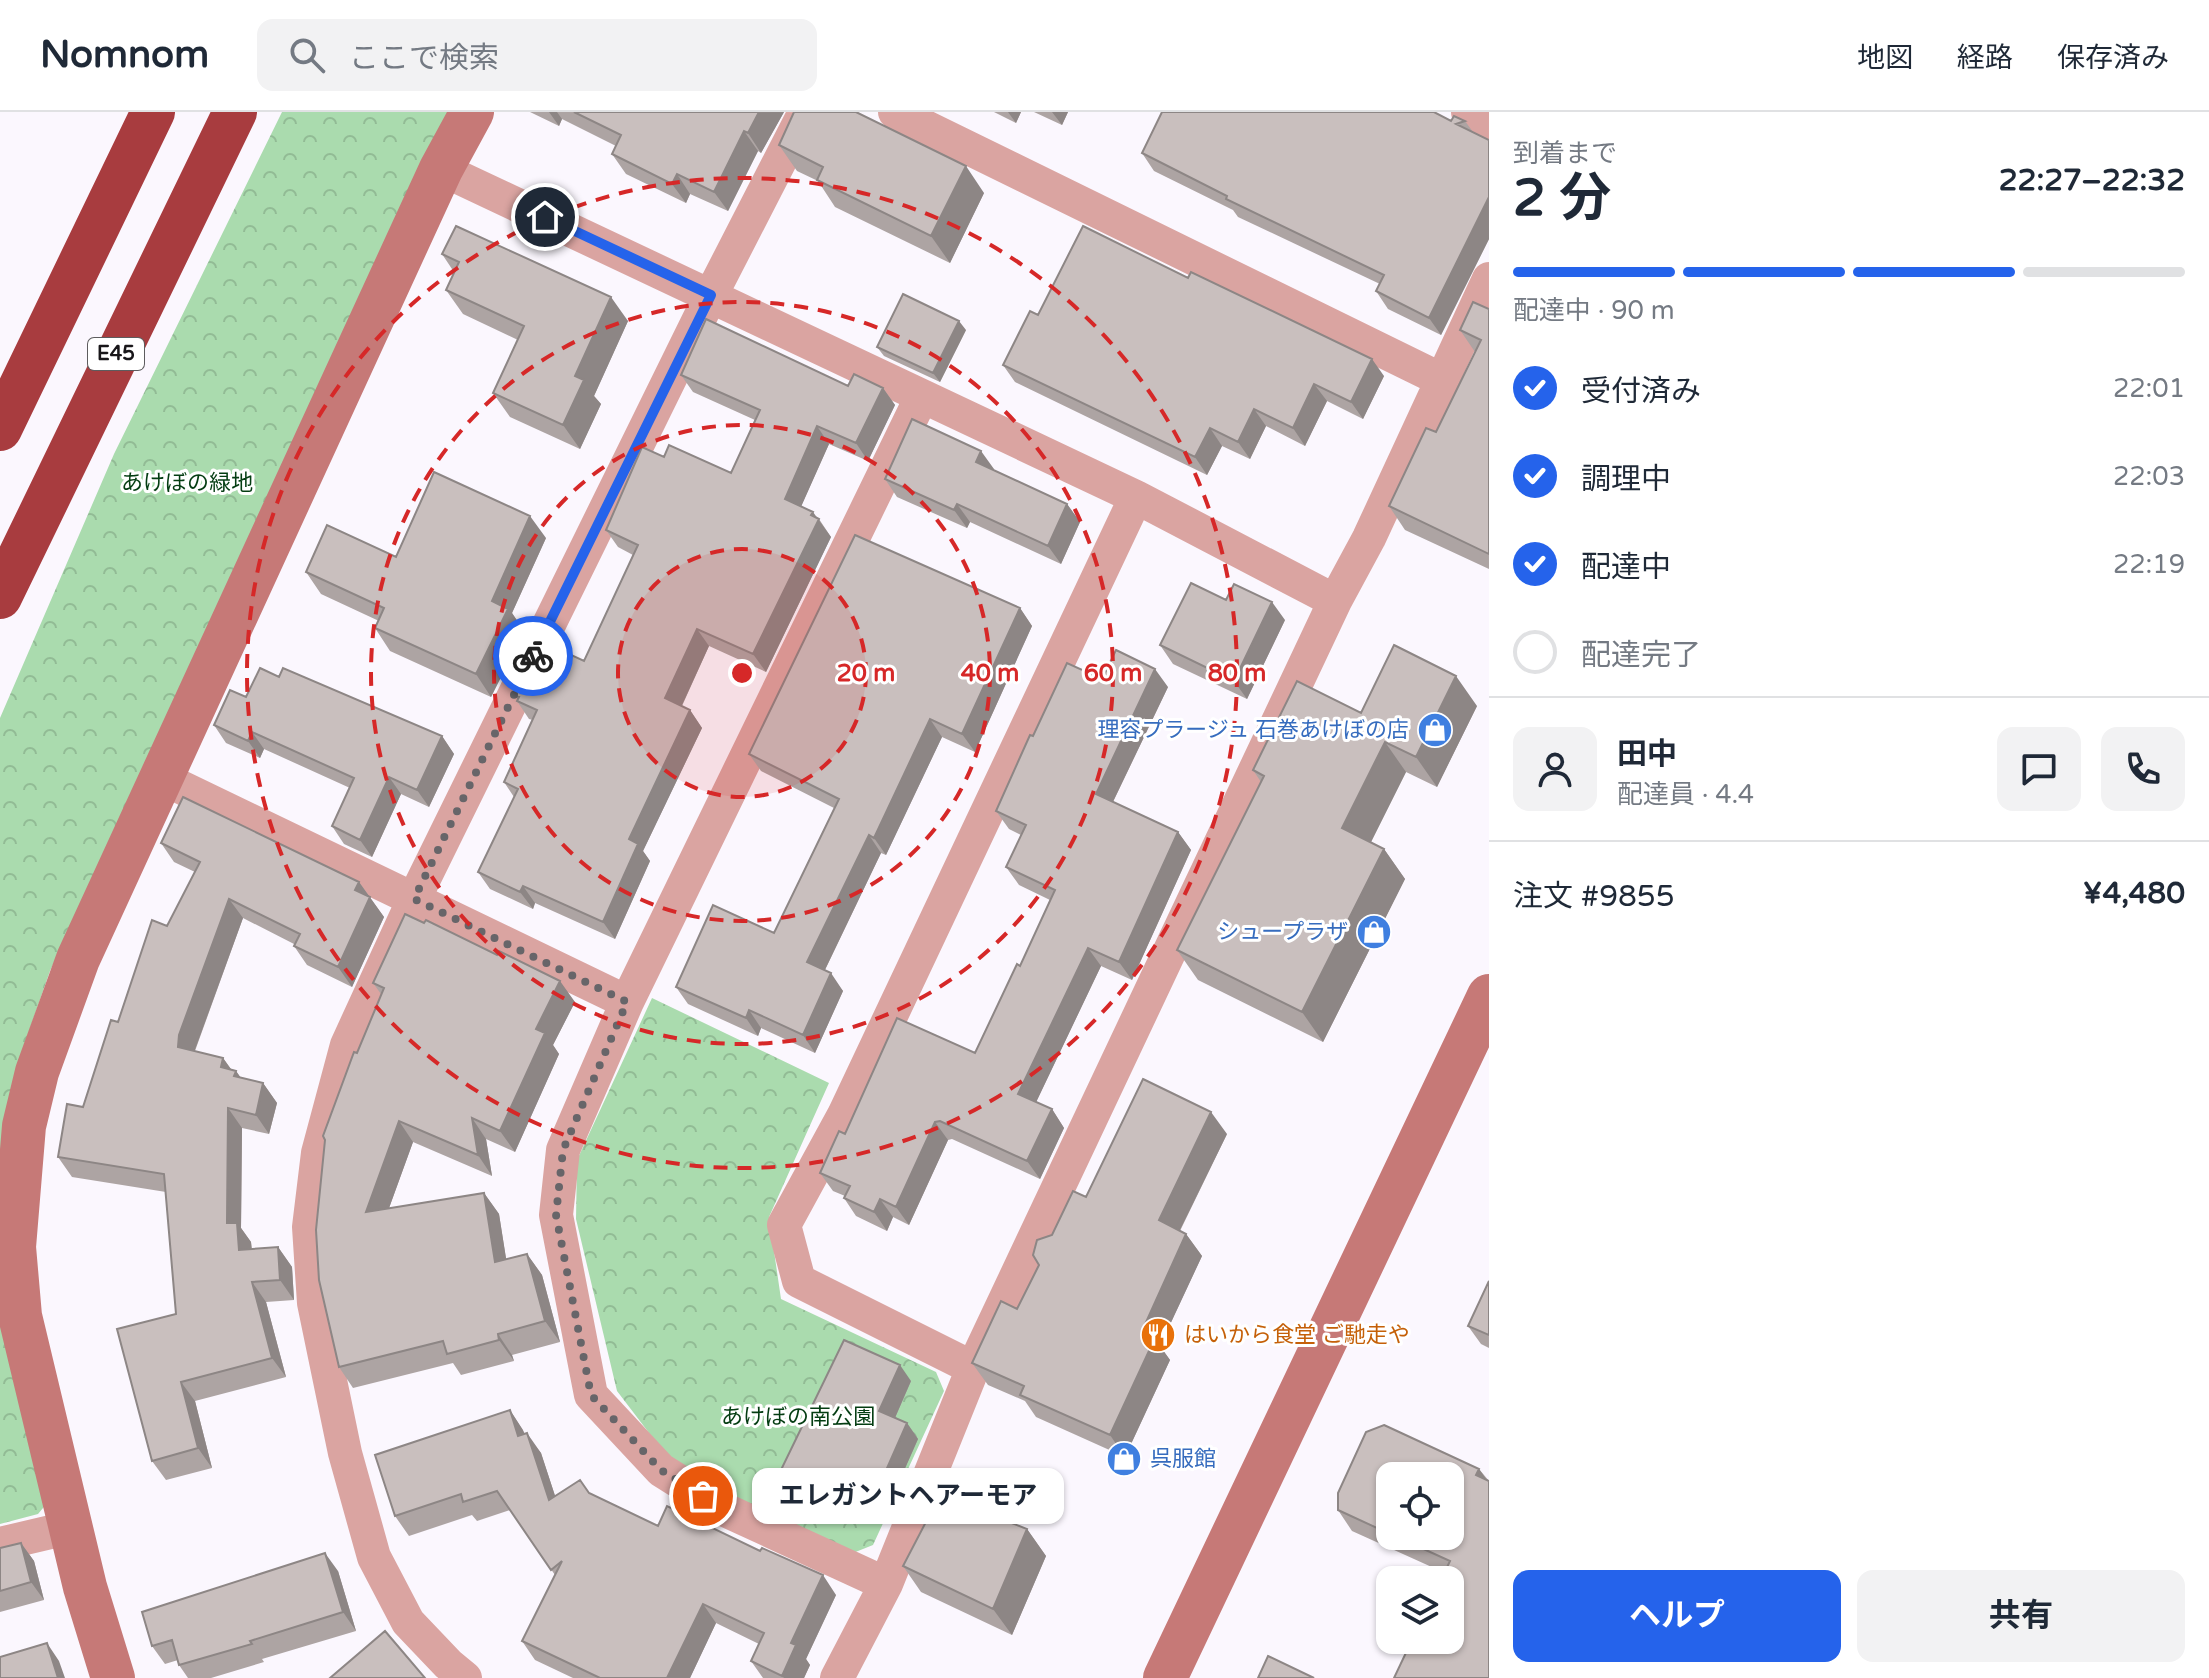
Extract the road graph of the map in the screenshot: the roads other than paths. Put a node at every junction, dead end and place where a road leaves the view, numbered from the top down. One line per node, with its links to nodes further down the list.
1 (153, 112): 13 (highway)
2 (235, 112): 15 (highway, E45)
3 (472, 112): 8 (street)
4 (805, 112): 10 (street)
5 (895, 112): 11 (street)
6 (1468, 112): 7 (street)
7 (1489, 122)
8 (441, 169): 10 (street); 17 (street)
9 (1489, 279): 11 (street)
10 (711, 295): 12 (street); 18 (street)
11 (1442, 380): 16 (street)
12 (922, 396): 14 (street); 20 (street)
13 (0, 429)
14 (1136, 497): 16 (street); 21 (street)
15 (0, 597)
16 (1335, 601): 21 (street)
17 (162, 778): 18 (street); 22 (street)
18 (414, 899): 20 (street); 26 (street)
19 (1489, 996): 28 (street)
20 (627, 1002): 24 (street)
21 (973, 1368): 24 (street)
22 (72, 1527): 23 (street); 25 (street)
23 (0, 1544)
24 (886, 1584): 27 (street)
25 (113, 1678)
26 (465, 1678)
27 (837, 1678)
28 (1165, 1678)

